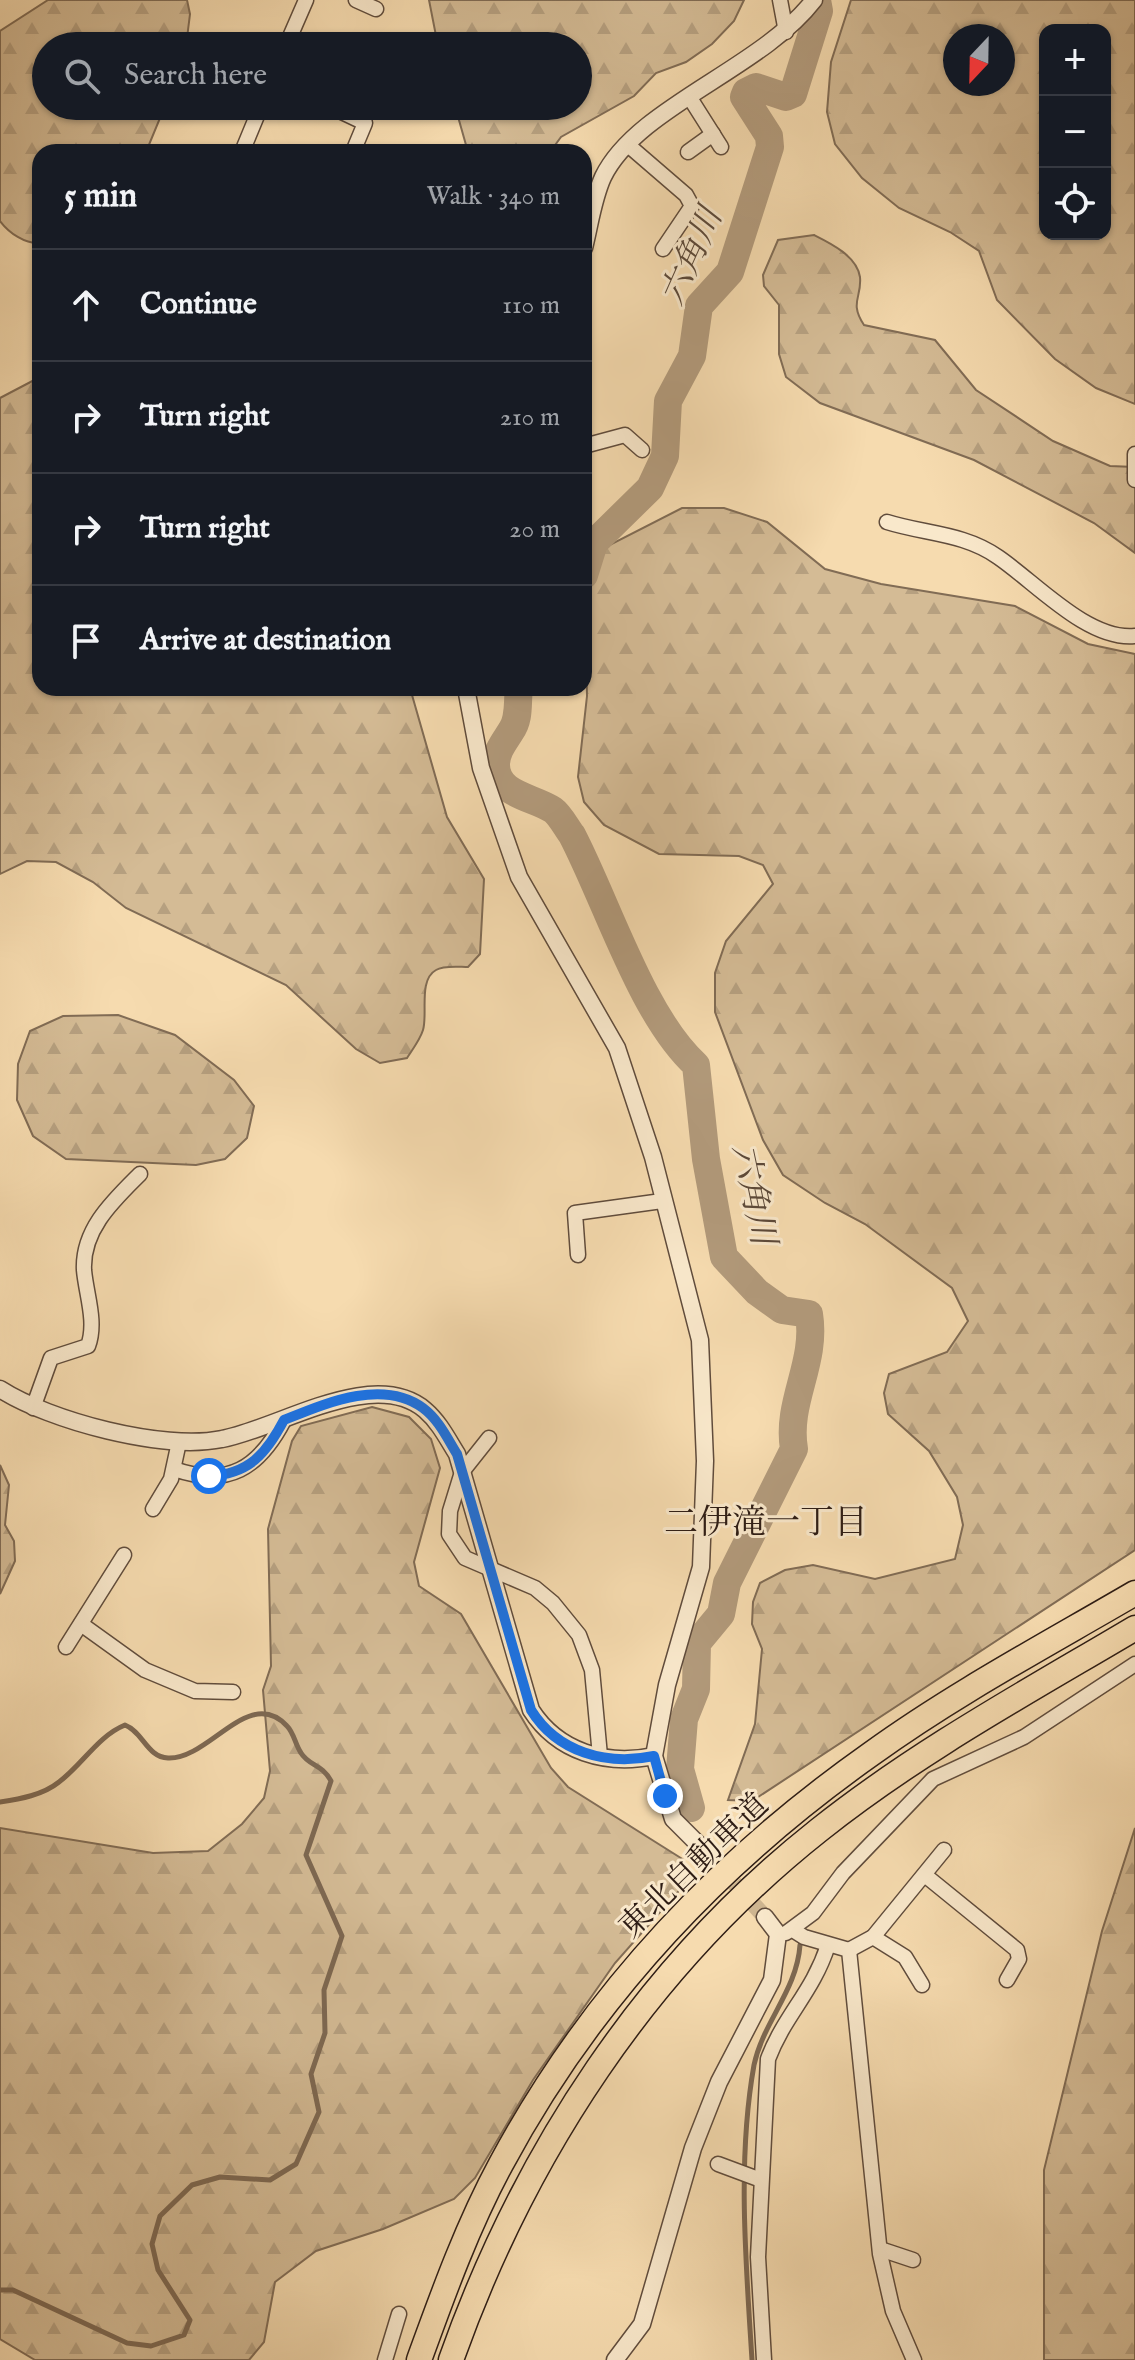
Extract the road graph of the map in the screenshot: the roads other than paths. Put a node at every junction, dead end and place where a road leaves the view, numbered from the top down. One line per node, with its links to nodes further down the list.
1 (306, 0): 6 (street)
2 (356, 0): 5 (street)
3 (780, 0): 7 (street)
4 (814, 0): 7 (street)
5 (376, 9)
6 (292, 32)
7 (786, 32): 8 (street)
8 (690, 98): 13 (street); 14 (street)
9 (255, 120): 11 (street)
10 (359, 120): 12 (street)
11 (245, 144)
12 (356, 144)
13 (628, 145): 15 (street); 16 (street)
14 (688, 152)
15 (592, 219)
16 (663, 249)
17 (592, 444): 18 (street)
18 (642, 450)
19 (1135, 454): 20 (street)
20 (1135, 480)
21 (887, 522): 22 (street)
22 (1135, 636)
23 (468, 696): 25 (street)
24 (140, 1174): 28 (street)
25 (662, 1201): 26 (street); 44 (street)
26 (578, 1255)
27 (0, 1389): 28 (street)
28 (33, 1408): 31 (street)
29 (284, 1420): 31 (street); 32 (street); 33 (street)
30 (489, 1438): 33 (street)
31 (179, 1442): 32 (street)
32 (174, 1469): 34 (street)
33 (462, 1472): 36 (street); 36 (street)
34 (153, 1509)
35 (124, 1555): 38 (street)
36 (490, 1568): 43 (street); 43 (street)
37 (1135, 1593): 61 (highway, 東北自動車道)
38 (81, 1624): 40 (street); 42 (street)
39 (1135, 1628): 62 (highway, 東北自動車道)
40 (66, 1647)
41 (1135, 1664): 49 (street)
42 (233, 1692)
43 (600, 1756): 44 (street)
44 (654, 1756): 45 (street)
45 (702, 1848)
46 (944, 1850): 47 (street)
47 (926, 1876): 50 (street); 53 (street)
48 (765, 1917): 49 (street)
49 (785, 1932): 51 (street); 63 (street)
50 (873, 1937): 52 (street); 54 (street)
51 (828, 1945): 52 (street); 56 (street)
52 (849, 1950): 57 (street)
53 (1007, 1980)
54 (922, 1985)
55 (718, 2164): 56 (street)
56 (751, 2177): 64 (street)
57 (880, 2249): 58 (street); 65 (street)
58 (913, 2260)
59 (399, 2314): 60 (street)
60 (385, 2360)
61 (419, 2360)
62 (451, 2360)
63 (615, 2360)
64 (764, 2360)
65 (914, 2360)

